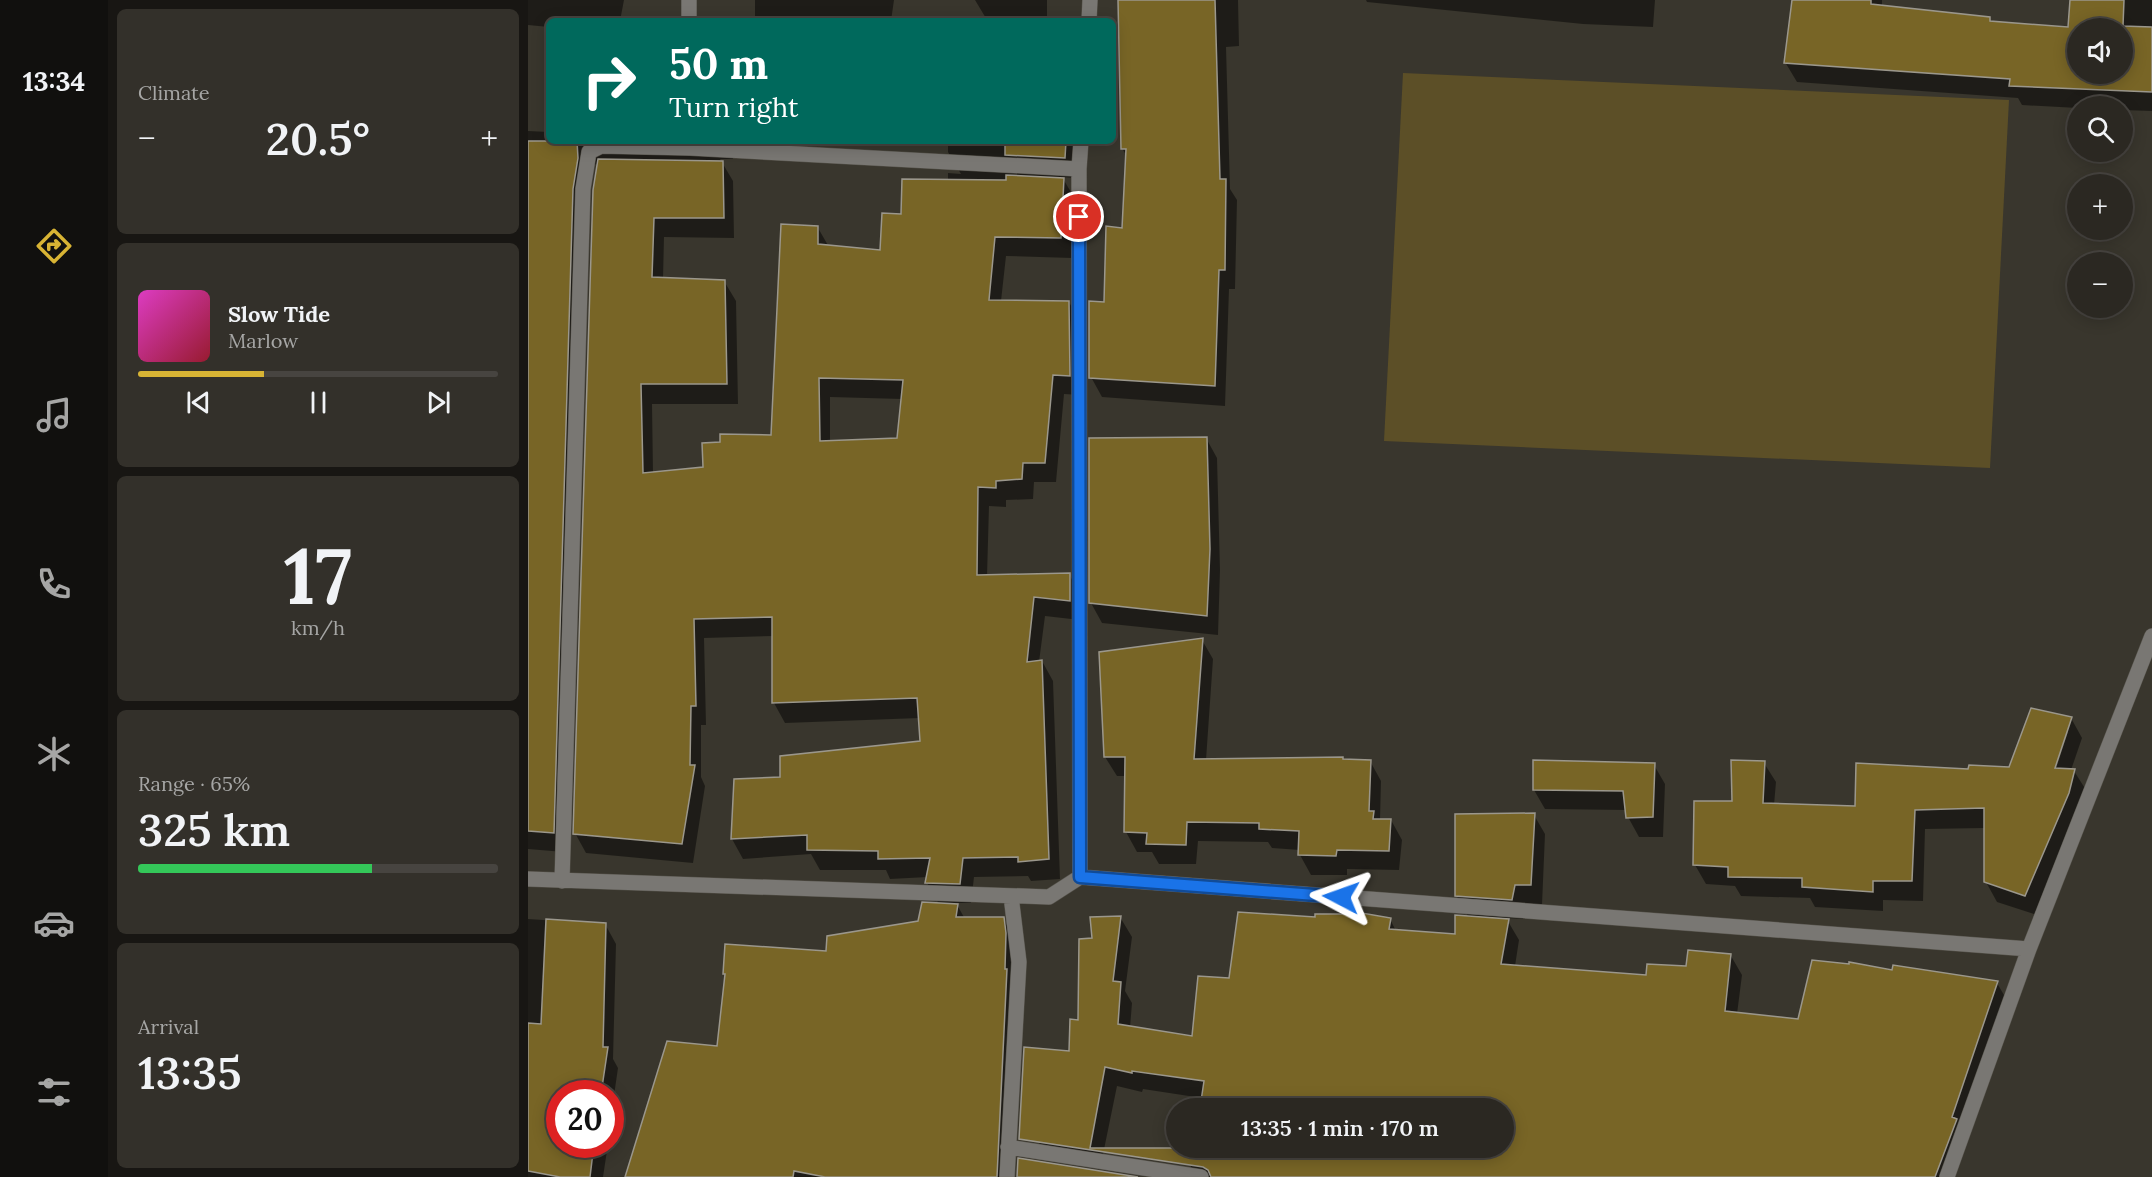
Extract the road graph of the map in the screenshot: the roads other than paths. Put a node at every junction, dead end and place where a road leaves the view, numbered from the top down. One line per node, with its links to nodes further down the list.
1 (689, 0): 3 (street)
2 (1090, 0): 4 (street)
3 (689, 18)
4 (1089, 18)
5 (690, 144): 7 (street); 11 (street)
6 (1080, 144): 7 (street)
7 (1078, 169): 9 (street)
8 (2152, 636): 13 (street)
9 (1080, 877): 12 (street); 13 (street)
10 (528, 879): 11 (street)
11 (562, 881): 12 (street)
12 (1011, 896): 14 (street)
13 (2029, 949): 17 (street)
14 (1008, 1147): 15 (street); 16 (street)
15 (1006, 1177)
16 (1201, 1177)
17 (1947, 1177)

